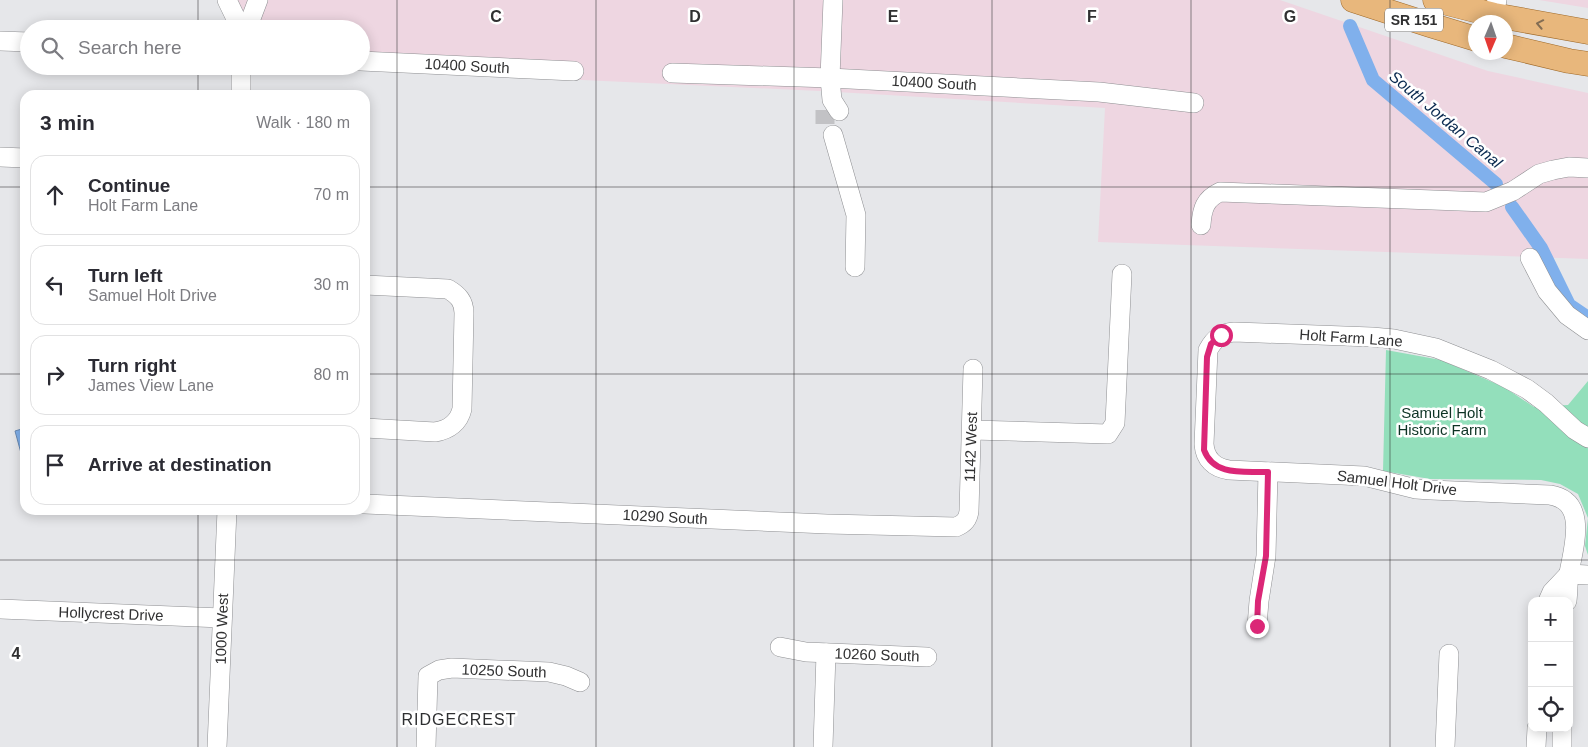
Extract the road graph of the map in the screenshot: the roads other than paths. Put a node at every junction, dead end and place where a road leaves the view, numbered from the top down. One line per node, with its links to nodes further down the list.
1 (227, 0): 7 (street)
2 (258, 0): 8 (street)
3 (833, 0): 19 (street)
4 (1353, 0): 10 (main road, SR 151)
5 (1435, 0): 6 (main road, SR 151)
6 (1496, 7): 9 (main road, SR 151, one-way to 6)
7 (237, 20)
8 (250, 20)
9 (1588, 32)
10 (1468, 36)
11 (0, 41): 12 (street)
12 (20, 42)
13 (1513, 48): 15 (main road)
14 (370, 61): 16 (street, 10400 South)
15 (1588, 64)
16 (574, 71)
17 (672, 73): 19 (street, 10400 South)
18 (241, 75): 20 (street)
19 (830, 78): 21 (street, 10400 South); 27 (street)
20 (240, 90)
21 (1194, 103)
22 (0, 157): 23 (street)
23 (20, 158)
24 (1588, 168): 25 (street)
25 (1201, 225)
26 (1530, 258): 30 (street)
27 (855, 267)
28 (1122, 274): 33 (street)
29 (370, 284): 32 (street)
30 (1588, 330)
31 (973, 369): 33 (street, 1142 West)
32 (370, 428)
33 (972, 430): 39 (street, 1142 West)
34 (1588, 438): 35 (street, Holt Farm Lane)
35 (1211, 462): 36 (street, Samuel Holt Drive)
36 (1268, 472): 40 (street, Samuel Holt Drive); 46 (street)
37 (370, 504): 39 (street, 10290 South)
38 (227, 515): 45 (street, 1000 West)
39 (964, 523)
40 (1569, 574): 41 (street); 42 (street); 43 (street, Samuel Holt Drive)
41 (1588, 575)
42 (1550, 597)
43 (1567, 597)
44 (0, 609): 45 (street, Hollycrest Drive)
45 (222, 618): 54 (street, 1000 West)
46 (1257, 626)
47 (780, 646): 48 (street, 10260 South)
48 (826, 653): 50 (street, 10260 South); 56 (street)
49 (1448, 654): 57 (street)
50 (928, 657)
51 (580, 682): 55 (street, 10250 South)
52 (1537, 732): 58 (street)
53 (1562, 732): 59 (street)
54 (217, 747)
55 (426, 747)
56 (823, 747)
57 (1445, 747)
58 (1536, 747)
59 (1562, 747)

